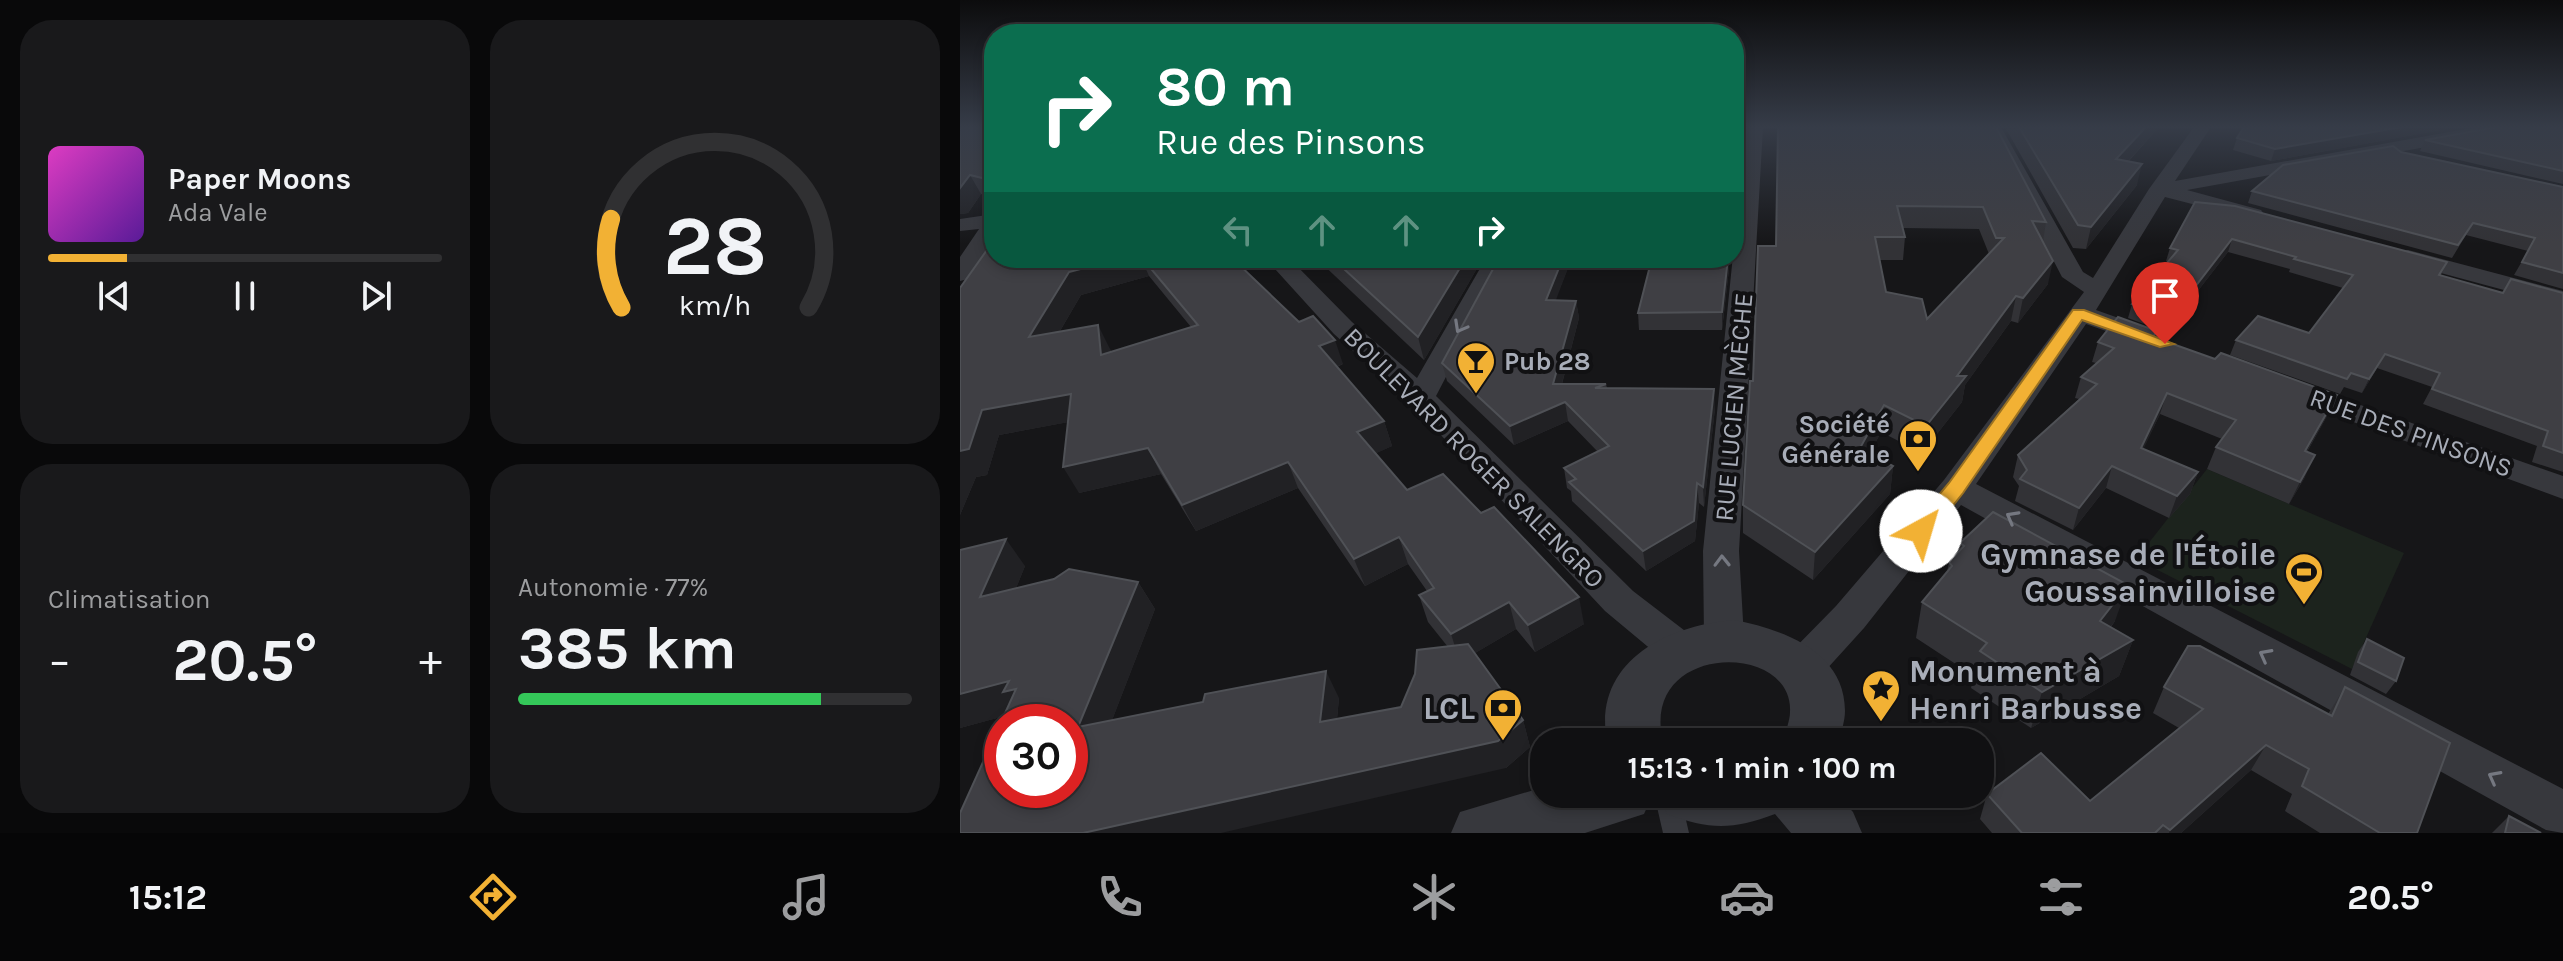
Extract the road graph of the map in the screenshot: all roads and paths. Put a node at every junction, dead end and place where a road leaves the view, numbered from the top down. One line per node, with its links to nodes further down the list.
1 (1752, 166): 11 (street, RUE LUCIEN MÈCHE, one-way to 1)
2 (2013, 166): 17 (street)
3 (2175, 166): 5 (street)
4 (2299, 166): 5 (street)
5 (2159, 189): 6 (street); 17 (street)
6 (2270, 219)
7 (984, 222): 8 (street)
8 (960, 225)
9 (984, 237): 15 (street)
10 (2393, 253): 16 (street)
11 (1744, 264)
12 (1286, 268): 20 (street, BOULEVARD ROGER SALENGRO)
13 (1492, 268): 20 (street, one-way to 20)
14 (1744, 268): 23 (street, RUE LUCIEN MÈCHE, one-way to 14)
15 (960, 274)
16 (2563, 299)
17 (2088, 302): 18 (street); 21 (street)
18 (2182, 350)
19 (2270, 382): 22 (street, RUE DES PINSONS)
20 (1421, 397): 23 (street, BOULEVARD ROGER SALENGRO)
21 (1956, 488): 24 (street); 30 (street, one-way to 21)
22 (2563, 488)
23 (1702, 644): 24 (street); 25 (street)
24 (1800, 670): 26 (street)
25 (1633, 728)
26 (1814, 728)
27 (1572, 808): 31 (street)
28 (1670, 808): 32 (lane)
29 (1809, 808): 33 (street)
30 (2563, 814)
31 (1482, 833)
32 (1676, 833)
33 (1831, 833)

